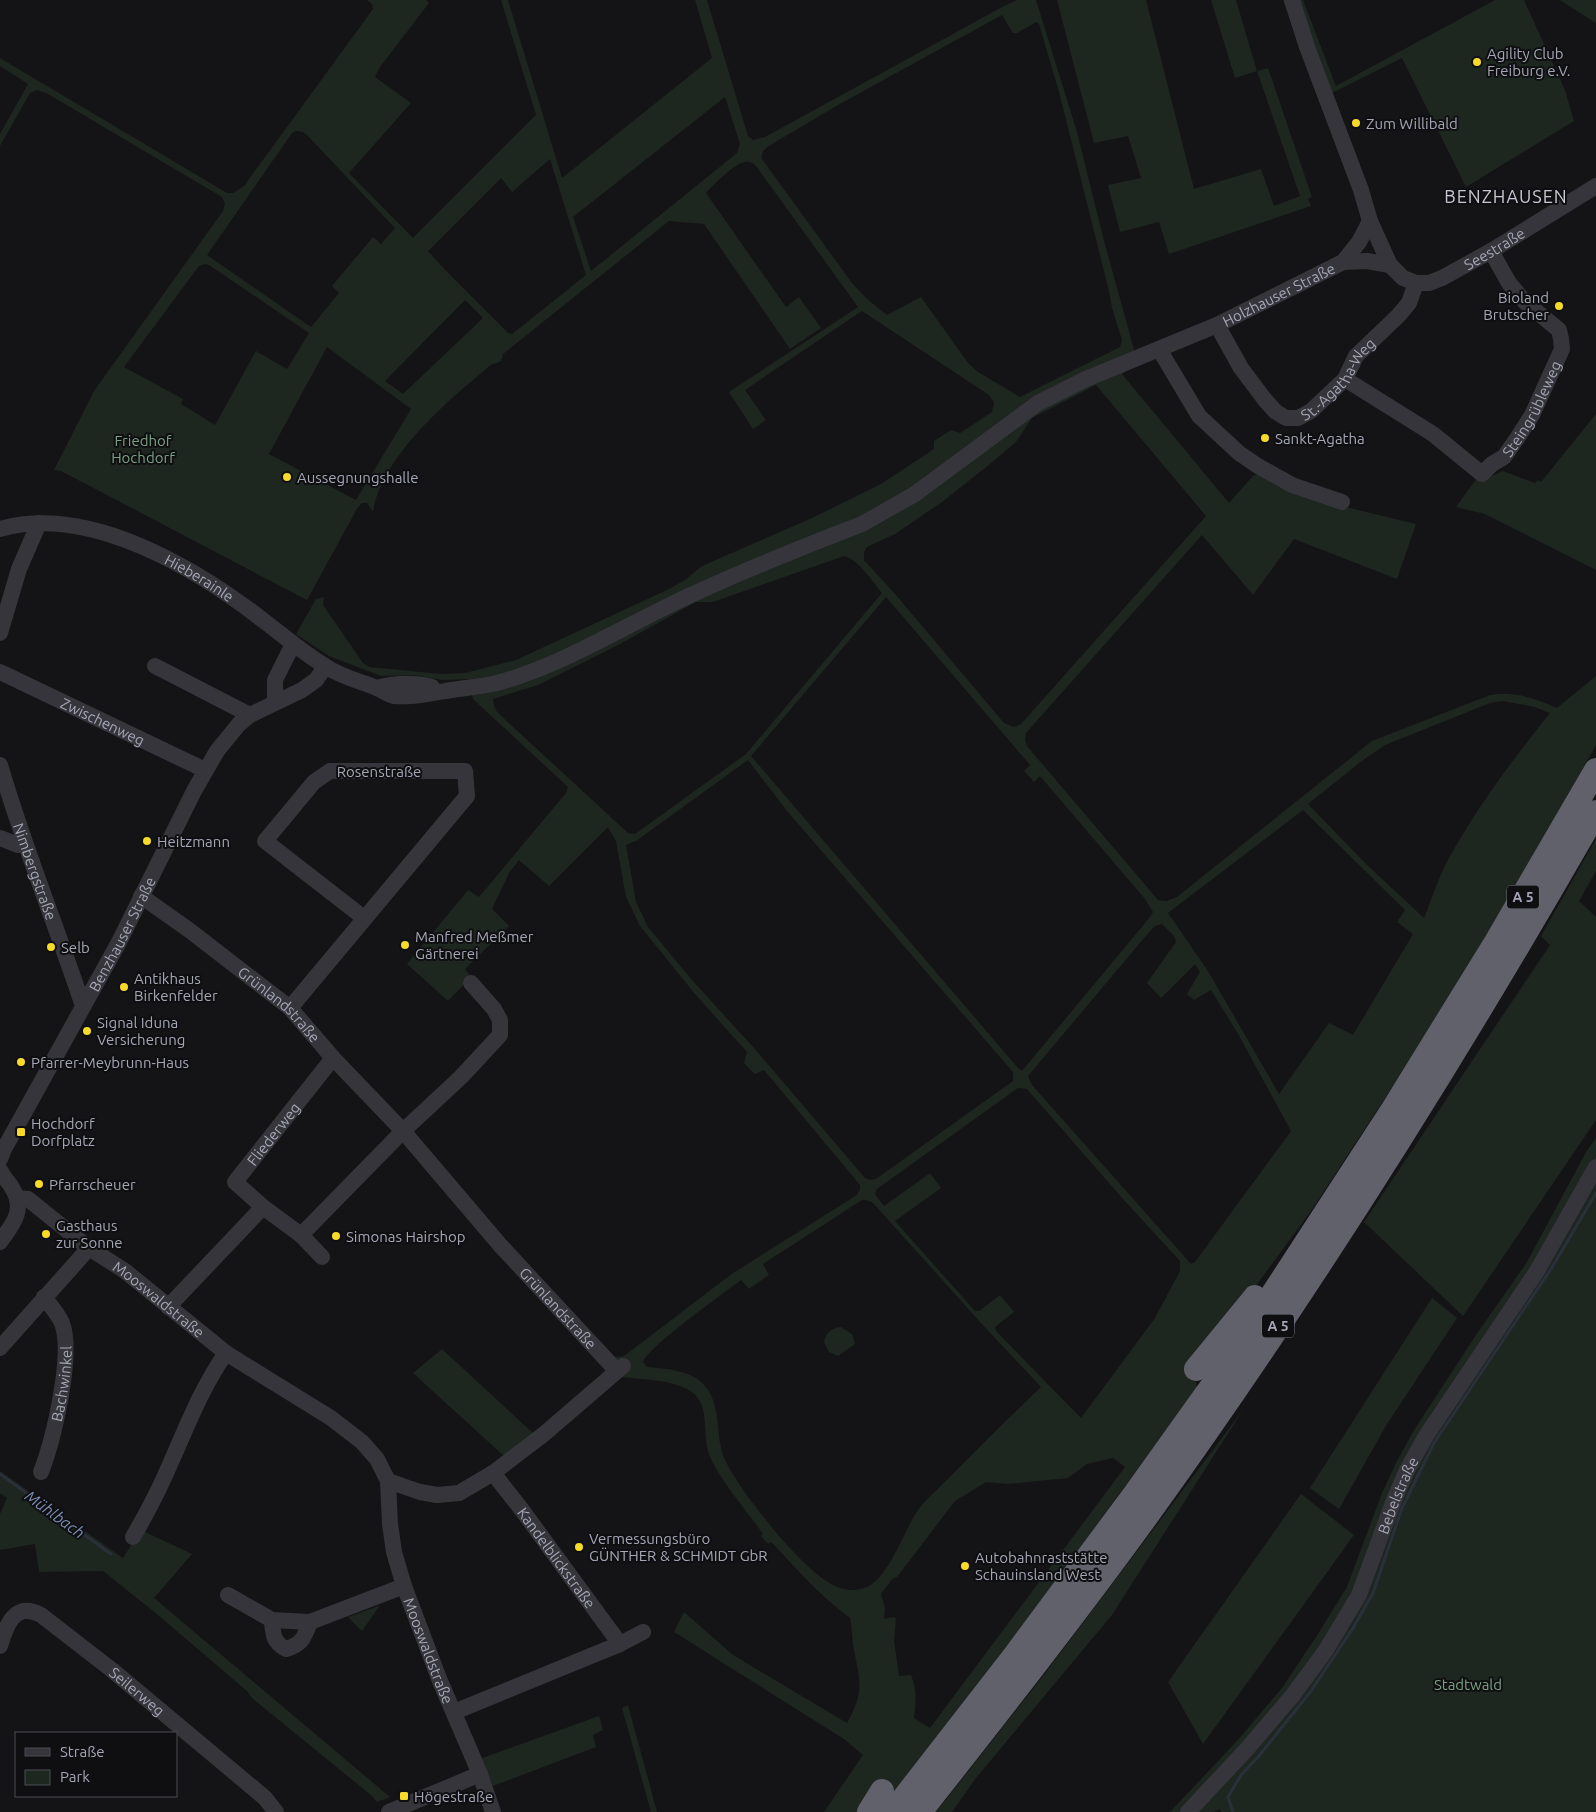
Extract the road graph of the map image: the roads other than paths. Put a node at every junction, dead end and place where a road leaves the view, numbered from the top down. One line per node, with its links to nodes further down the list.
1 (1292, 0): 3 (street)
2 (1596, 186): 4 (street, Seestraße)
3 (1370, 221): 5 (street, Holzhauser Straße); 6 (street)
4 (1491, 251): 7 (street, Seestraße); 10 (street, Steingrübleweg)
5 (1343, 262): 6 (street); 8 (street, Holzhauser Straße)
6 (1390, 266): 7 (street)
7 (1416, 283): 10 (street, St.-Agatha-Weg)
8 (1217, 325): 9 (street, Holzhauser Straße); 10 (street, St.-Agatha-Weg)
9 (1159, 349): 11 (street); 19 (street, Holzhauser Straße)
10 (1345, 379)
11 (1342, 502)
12 (39, 523): 13 (street, Hieberainle); 14 (street); 15 (street, Hieberainle)
13 (0, 529)
14 (0, 633)
15 (293, 644): 17 (street, Hieberainle); 20 (street)
16 (155, 666): 21 (street)
17 (325, 667): 19 (street, Hieberainle); 20 (street, Benzhauser Straße)
18 (0, 672): 23 (street, Zwischenweg)
19 (523, 675)
20 (276, 702): 21 (street, Benzhauser Straße)
21 (250, 715): 23 (street, Benzhauser Straße)
22 (0, 765): 27 (street, Nimbergstraße)
23 (205, 770): 28 (street, Benzhauser Straße)
24 (1596, 770): 44 (highway, A 5)
25 (1596, 812): 69 (highway, A 5)
26 (0, 838): 27 (street)
27 (25, 844): 31 (street, Nimbergstraße)
28 (141, 896): 31 (street, Benzhauser Straße); 32 (street, Grünlandstraße)
29 (364, 918): 29 (street, Rosenstraße); 32 (street, Rosenstraße)
30 (471, 983): 34 (street)
31 (83, 1006): 35 (street, Benzhauser Straße)
32 (290, 1008): 33 (street, Grünlandstraße)
33 (333, 1058): 34 (street, Grünlandstraße); 39 (street, Fliederweg)
34 (403, 1131): 40 (street); 51 (street, Grünlandstraße)
35 (0, 1159)
36 (1596, 1167): 70 (street, Bebelstraße)
37 (0, 1170): 38 (street)
38 (17, 1198): 41 (street); 42 (street, Mooswaldstraße)
39 (263, 1207): 40 (street, Fliederweg); 46 (street)
40 (300, 1235): 43 (street, Fliederweg)
41 (0, 1242)
42 (89, 1248): 45 (street); 46 (street, Mooswaldstraße)
43 (322, 1257)
44 (1295, 1261): 49 (highway); 68 (highway, A 5)
45 (44, 1297): 47 (street); 50 (street, Bachwinkel)
46 (168, 1307): 48 (street, Mooswaldstraße)
47 (0, 1348)
48 (226, 1353): 52 (street, Mooswaldstraße); 53 (street)
49 (1196, 1369)
50 (40, 1472)
51 (493, 1473): 52 (street); 59 (street, Kandelblickstraße)
52 (388, 1481): 54 (street, Mooswaldstraße)
53 (133, 1537)
54 (404, 1586): 57 (street); 61 (street, Mooswaldstraße)
55 (228, 1596): 56 (street)
56 (272, 1620): 57 (street); 57 (street)
57 (310, 1622)
58 (642, 1632): 59 (street)
59 (620, 1644): 61 (street)
60 (0, 1646): 64 (street, Seilerweg)
61 (454, 1712): 62 (street, Mooswaldstraße)
62 (480, 1774): 65 (street); 66 (street, Mooswaldstraße)
63 (882, 1791): 67 (highway)
64 (276, 1812)
65 (389, 1812)
66 (493, 1812)
67 (869, 1812)
68 (893, 1812)
69 (920, 1812)
70 (1188, 1812)

